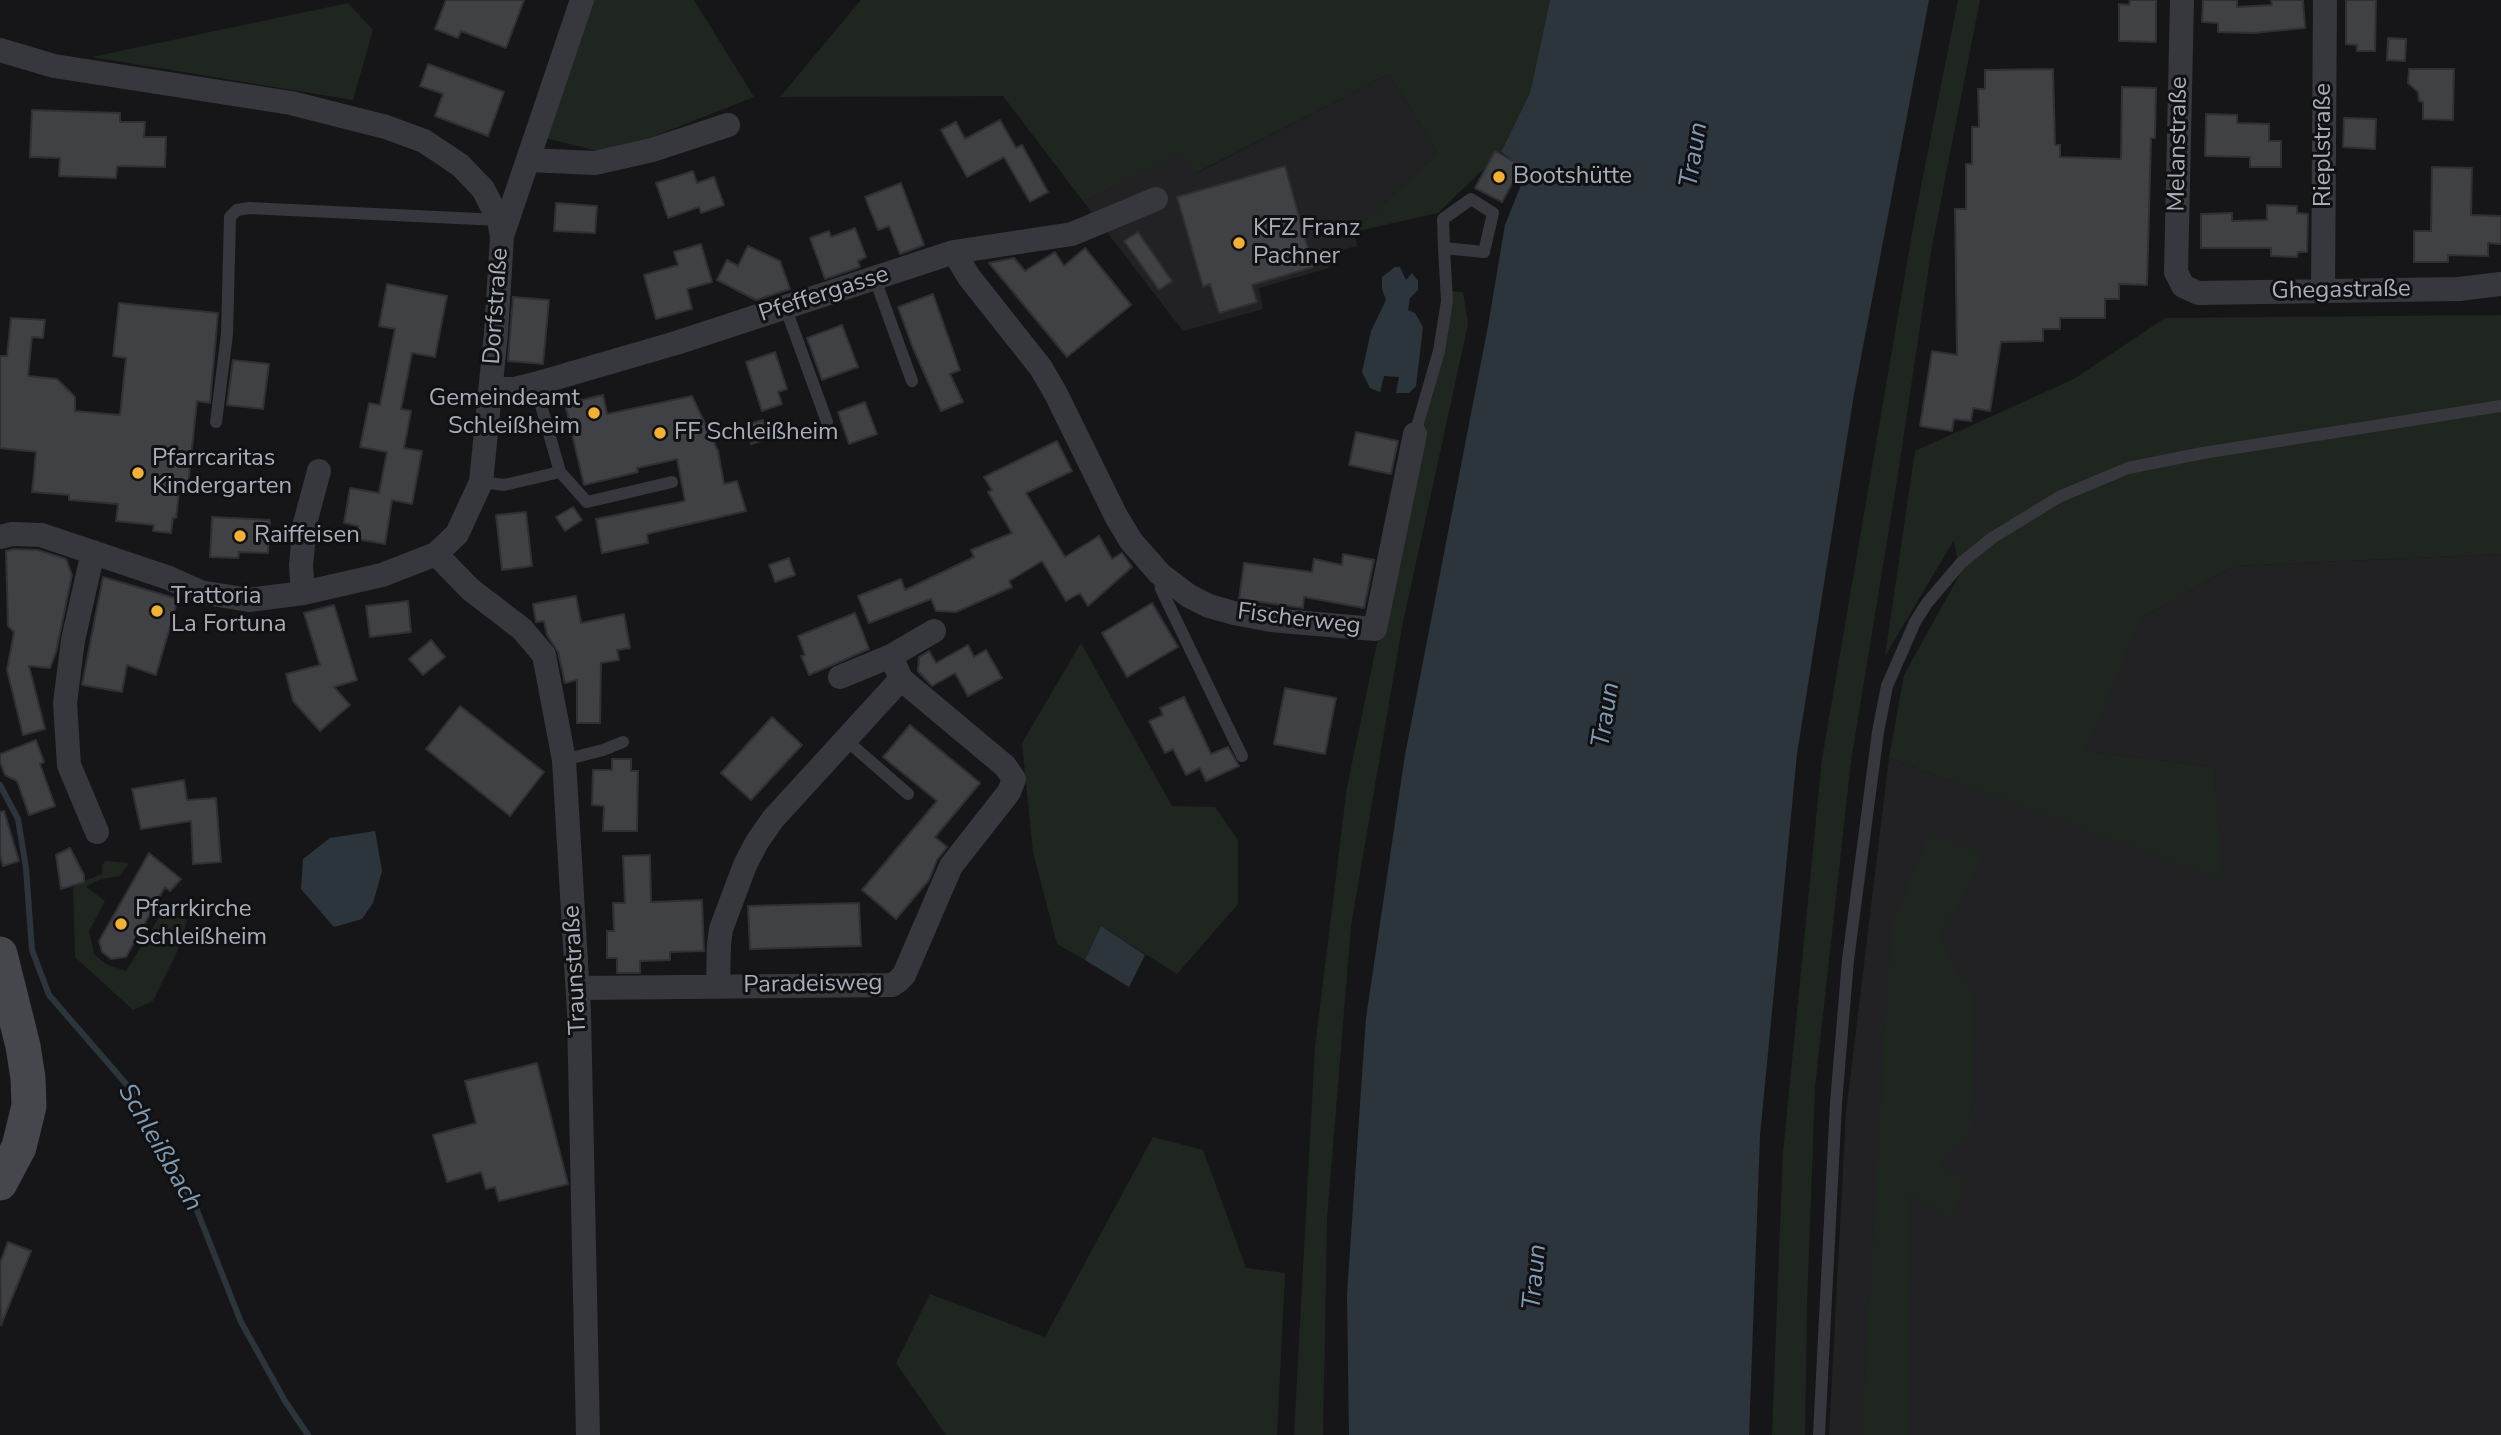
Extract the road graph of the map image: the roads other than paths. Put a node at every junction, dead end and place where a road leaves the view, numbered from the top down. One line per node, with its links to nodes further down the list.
1 (582, 0): 6 (street)
2 (2182, 0): 13 (street, Melanstraße)
3 (2325, 0): 14 (street, Rieplstraße)
4 (0, 50): 8 (street, Dorfstraße)
5 (728, 125): 6 (street)
6 (529, 160): 8 (street)
7 (1156, 199): 10 (street, Pfeffergasse)
8 (501, 228): 18 (street, Dorfstraße); 20 (lane)
9 (1444, 248): 9 (lane); 22 (lane)
10 (954, 252): 11 (street, Pfeffergasse); 30 (street, Fischerweg)
11 (875, 279): 15 (street, Pfeffergasse); 16 (lane)
12 (2501, 284): 14 (street, Ghegastraße)
13 (2183, 286): 14 (street, Ghegastraße)
14 (2323, 290)
15 (786, 309): 17 (street, Pfeffergasse); 21 (lane)
16 (912, 382)
17 (535, 384): 18 (street, Pfeffergasse); 24 (lane)
18 (491, 389): 25 (street, Dorfstraße)
19 (2501, 406): 47 (lane)
20 (216, 422)
21 (827, 422)
22 (1415, 434): 30 (street, Fischerweg)
23 (318, 471): 31 (street)
24 (560, 472): 25 (lane); 26 (lane)
25 (481, 482): 29 (street, Dorfstraße)
26 (672, 482)
27 (0, 537): 28 (street, Dorfstraße)
28 (93, 552): 31 (street, Dorfstraße); 41 (street)
29 (436, 554): 31 (street, Dorfstraße); 39 (street, Traunstraße)
30 (1160, 574): 38 (lane, Fischerweg)
31 (303, 593)
32 (934, 631): 33 (street)
33 (891, 656): 34 (street); 35 (street, Paradeisweg)
34 (841, 677)
35 (901, 679): 36 (street, Paradeisweg); 43 (street, Paradeisweg)
36 (846, 740): 40 (lane); 43 (street, Paradeisweg)
37 (623, 742): 39 (lane)
38 (1242, 756)
39 (564, 760): 44 (street, Traunstraße)
40 (908, 794)
41 (97, 832)
42 (0, 954): 45 (main road)
43 (718, 986): 44 (street, Paradeisweg)
44 (578, 988): 46 (street, Traunstraße)
45 (0, 1183)
46 (587, 1435)
47 (1819, 1435)

